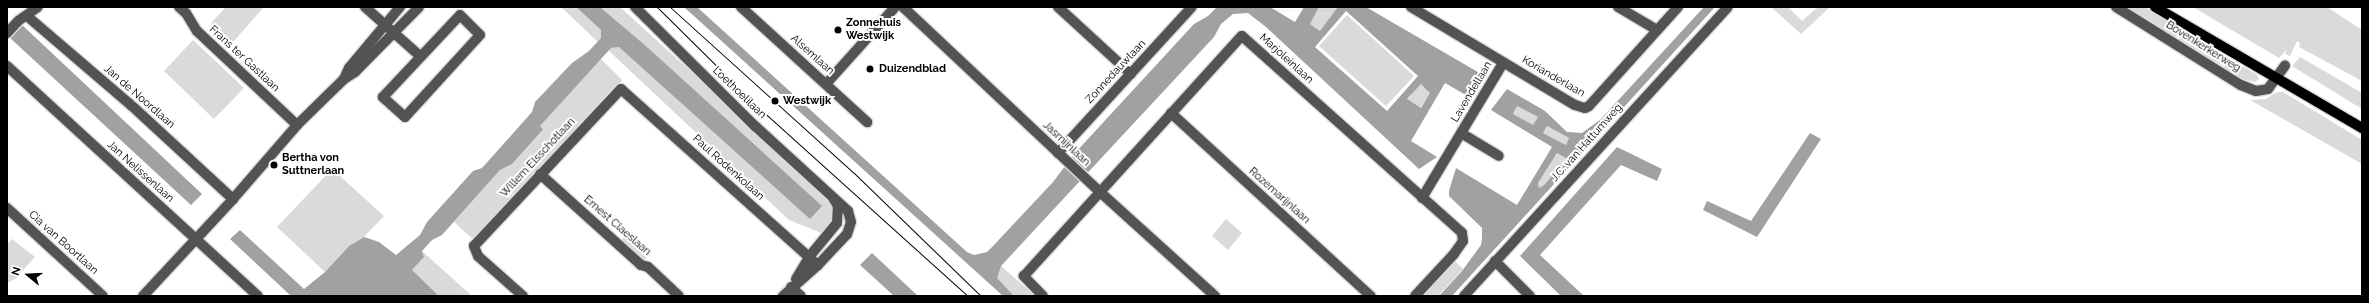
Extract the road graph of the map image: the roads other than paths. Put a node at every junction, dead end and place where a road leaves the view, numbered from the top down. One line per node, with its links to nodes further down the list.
1 (38, 7): 18 (street)
2 (179, 7): 34 (street, Frans ter Gastlaan)
3 (365, 7): 19 (street)
4 (400, 7): 19 (street)
5 (419, 7): 22 (street)
6 (635, 7): 41 (street, Loethoelilaan)
7 (741, 7): 30 (street, Alsemlaan)
8 (895, 7): 30 (street)
9 (903, 7): 37 (street, Jasmijnlaan)
10 (1058, 7): 27 (street)
11 (1192, 7): 27 (street, Zonnedauwlaan)
12 (1411, 7): 24 (street, Korianderlaan)
13 (1618, 7): 20 (street)
14 (1678, 7): 20 (street, Korianderlaan)
15 (1728, 7): 47 (street, J.C. van Hattumweg)
16 (2116, 7): 28 (street, Bovenkerkerweg)
17 (2155, 7): 28 (main road, Bovenkerkerweg)
18 (27, 16): 21 (street); 43 (street, Jan de Noordlaan)
19 (384, 24): 22 (street); 29 (street)
20 (1657, 30): 24 (street, Korianderlaan)
21 (7, 33)
22 (394, 33): 23 (street); 29 (street)
23 (420, 56): 23 (street)
24 (1503, 63): 36 (street, Lavendellaan)
25 (7, 66): 45 (street, Jan Nelissenlaan)
26 (2285, 66): 28 (street, Bovenkerkerweg)
27 (1131, 74): 37 (street, Zonnedauwlaan)
28 (2277, 77): 35 (main road, Bovenkerkerweg)
29 (344, 79): 34 (street)
30 (826, 84): 33 (street, Alsemlaan)
31 (622, 89): 39 (street, Willem Elsschotlaan); 46 (street, Paul Rodenkolaan)
32 (1171, 113): 40 (street, Marjoleinlaan); 42 (street, Marjoleinlaan); 59 (street, Rozemarijnlaan)
33 (867, 122)
34 (297, 125): 43 (street)
35 (2362, 128)
36 (1461, 133): 38 (street, Lavendellaan); 42 (street, Lavendellaan)
37 (1061, 156): 40 (street, Jasmijnlaan)
38 (1499, 156)
39 (540, 174): 53 (street, Willem Elsschotlaan); 54 (street, Ernest Claeslaan)
40 (1100, 192): 57 (street, Marjoleinlaan); 58 (street, Jasmijnlaan)
41 (830, 193): 46 (street, Loethoelilaan); 48 (street, Loethoelilaan)
42 (1422, 198): 60 (street, Marjoleinlaan)
43 (233, 199): 45 (street)
44 (7, 208): 50 (street, Cia van Boortlaan)
45 (196, 239): 51 (street); 52 (street, Jan Nelissenlaan)
46 (809, 257): 48 (street, Paul Rodenkolaan); 49 (street, Loethoelilaan)
47 (1496, 261): 61 (street, J.C. van Hattumweg); 62 (street)
48 (818, 265): 49 (street, Loethoelilaan)
49 (791, 287): 55 (street, Loethoelilaan); 56 (street)
50 (103, 296)
51 (143, 296)
52 (258, 296)
53 (523, 296)
54 (679, 296)
55 (782, 296)
56 (801, 296)
57 (1043, 296)
58 (1215, 296)
59 (1371, 296)
60 (1415, 296)
61 (1464, 296)
62 (1530, 296)

